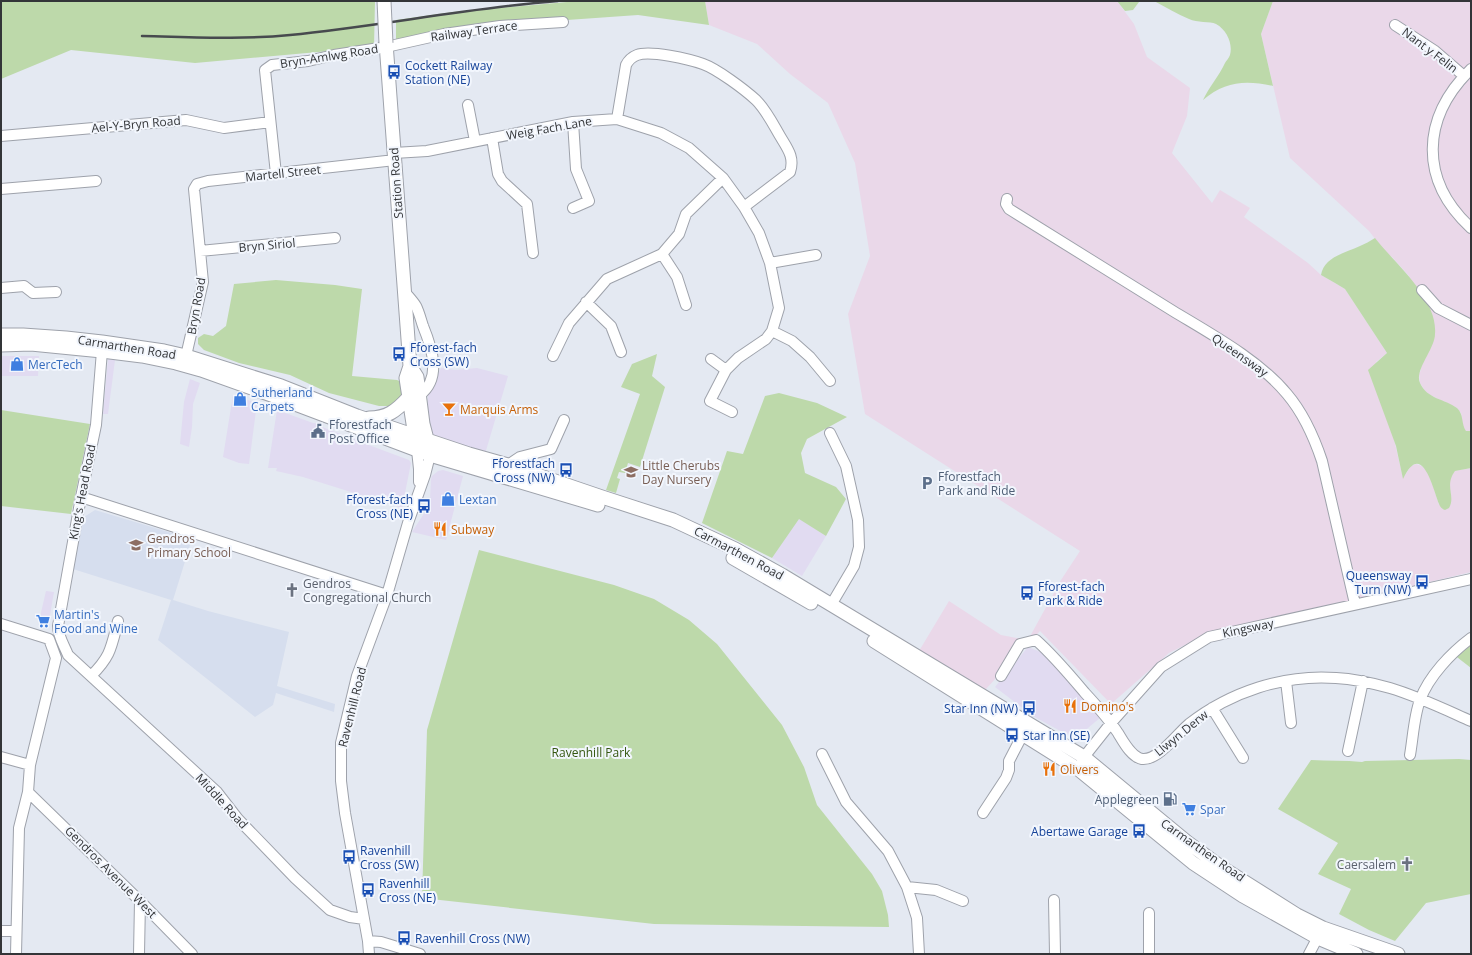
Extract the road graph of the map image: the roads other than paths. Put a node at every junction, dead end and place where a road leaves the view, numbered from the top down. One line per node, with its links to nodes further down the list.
1 (384, 1): 4 (main road, Station Road, bridge)
2 (563, 22): 4 (street, Railway Terrace)
3 (1395, 25): 5 (street, Nant y Felin)
4 (386, 45): 8 (street, Bryn-Amlwg Road); 13 (main road, Station Road)
5 (1468, 72): 22 (street)
6 (468, 105): 12 (street)
7 (617, 118): 9 (street, Weig Fach Lane); 15 (street, Weig Fach Lane); 19 (street)
8 (270, 122): 10 (street, Ael-Y-Bryn Road); 14 (street)
9 (573, 122): 11 (street, Weig Fach Lane); 21 (street)
10 (1, 136)
11 (492, 138): 12 (street, Weig Fach Lane); 25 (street)
12 (476, 141): 13 (street, Weig Fach Lane)
13 (394, 156): 14 (street, Martell Street); 31 (main road, Station Road)
14 (276, 174): 20 (street, Martell Street)
15 (723, 178): 19 (street, Weig Fach Lane); 26 (street)
16 (96, 181): 17 (street)
17 (1, 189)
18 (1006, 199): 60 (street, Queensway)
19 (744, 207): 28 (street, Weig Fach Lane)
20 (196, 208): 24 (street, Bryn Road)
21 (573, 208)
22 (1471, 228)
23 (335, 238): 24 (street, Bryn Siriol)
24 (200, 251): 41 (street, Bryn Road)
25 (533, 253)
26 (662, 254): 33 (street); 34 (street)
27 (816, 255): 28 (street)
28 (770, 263): 36 (street, Weig Fach Lane)
29 (1, 288): 32 (street)
30 (1422, 290): 35 (street)
31 (404, 291): 46 (main road, Station Road); 46 (street)
32 (56, 292)
33 (586, 302): 40 (street); 42 (street)
34 (686, 305)
35 (1471, 325)
36 (772, 331): 44 (street, Weig Fach Lane); 45 (street)
37 (1, 335): 41 (main road, Carmarthen Road)
38 (1, 345): 39 (main road, Carmarthen Road)
39 (102, 351): 53 (main road, Carmarthen Road); 57 (street, King's Head Road)
40 (621, 352)
41 (186, 356): 48 (main road, Carmarthen Road)
42 (553, 356)
43 (711, 359): 44 (street)
44 (726, 370): 47 (street, Weig Fach Lane)
45 (830, 381)
46 (414, 396): 48 (main road); 51 (main road, Station Road); 52 (main road, Station Road)
47 (732, 412)
48 (365, 418): 51 (main road, Carmarthen Road)
49 (564, 420): 55 (street)
50 (830, 433): 61 (street)
51 (414, 436): 52 (main road, Carmarthen Road); 53 (main road, Station Road)
52 (427, 440): 54 (main road, Station Road); 55 (main road, Carmarthen Road)
53 (417, 450): 54 (main road, Carmarthen Road); 56 (street, Ravenhill Road)
54 (430, 455): 56 (street, Ravenhill Road); 78 (main road, Carmarthen Road)
55 (508, 465): 61 (main road, Carmarthen Road)
56 (419, 492): 59 (street, Ravenhill Road)
57 (81, 496): 59 (street); 64 (street, King's Head Road)
58 (1471, 579): 60 (street, Kingsway)
59 (387, 595): 93 (street, Ravenhill Road)
60 (1355, 604): 76 (street, Kingsway)
61 (831, 605): 84 (main road, Carmarthen Road)
62 (118, 621): 69 (street)
63 (1, 624): 66 (street)
64 (58, 633): 66 (street); 67 (street)
65 (1471, 638): 73 (street)
66 (49, 639): 68 (street)
67 (68, 655): 68 (street); 69 (street, Middle Road)
68 (56, 658): 85 (street)
69 (91, 676): 93 (street, Middle Road)
70 (1001, 676): 76 (street, Llwyn Derw)
71 (1286, 681): 72 (street, Llwyn Derw); 74 (street, Llwyn Derw); 77 (street)
72 (1363, 681): 73 (street, Llwyn Derw); 79 (street)
73 (1420, 699): 75 (street, Llwyn Derw); 81 (street)
74 (1212, 708): 76 (street, Llwyn Derw); 83 (street)
75 (1471, 721)
76 (1111, 723): 84 (street, Kingsway)
77 (1291, 723)
78 (1023, 734): 84 (main road, Carmarthen Road); 87 (street)
79 (1348, 751)
80 (822, 754): 88 (street)
81 (1410, 755)
82 (1, 757): 85 (street)
83 (1243, 758)
84 (1081, 763): 96 (main road, Carmarthen Road)
85 (30, 766): 86 (street)
86 (28, 792): 90 (street, Gendros Avenue West); 95 (street)
87 (983, 813)
88 (907, 888): 91 (street); 103 (street)
89 (1054, 900): 104 (street)
90 (140, 901): 99 (street); 100 (street, Gendros Avenue West)
91 (963, 901)
92 (1149, 913): 105 (street)
93 (364, 919): 97 (street, Ravenhill Road)
94 (1, 931): 95 (street)
95 (16, 931): 98 (street)
96 (1321, 933): 106 (street); 107 (main road, Carmarthen Road); 108 (main road, Carmarthen Road)
97 (368, 941): 101 (street, Ravenhill Road); 102 (street)
98 (16, 954)
99 (139, 954)
100 (192, 954)
101 (369, 954)
102 (420, 954)
103 (919, 954)
104 (1055, 954)
105 (1149, 954)
106 (1309, 954)
107 (1356, 954)
108 (1398, 954)

